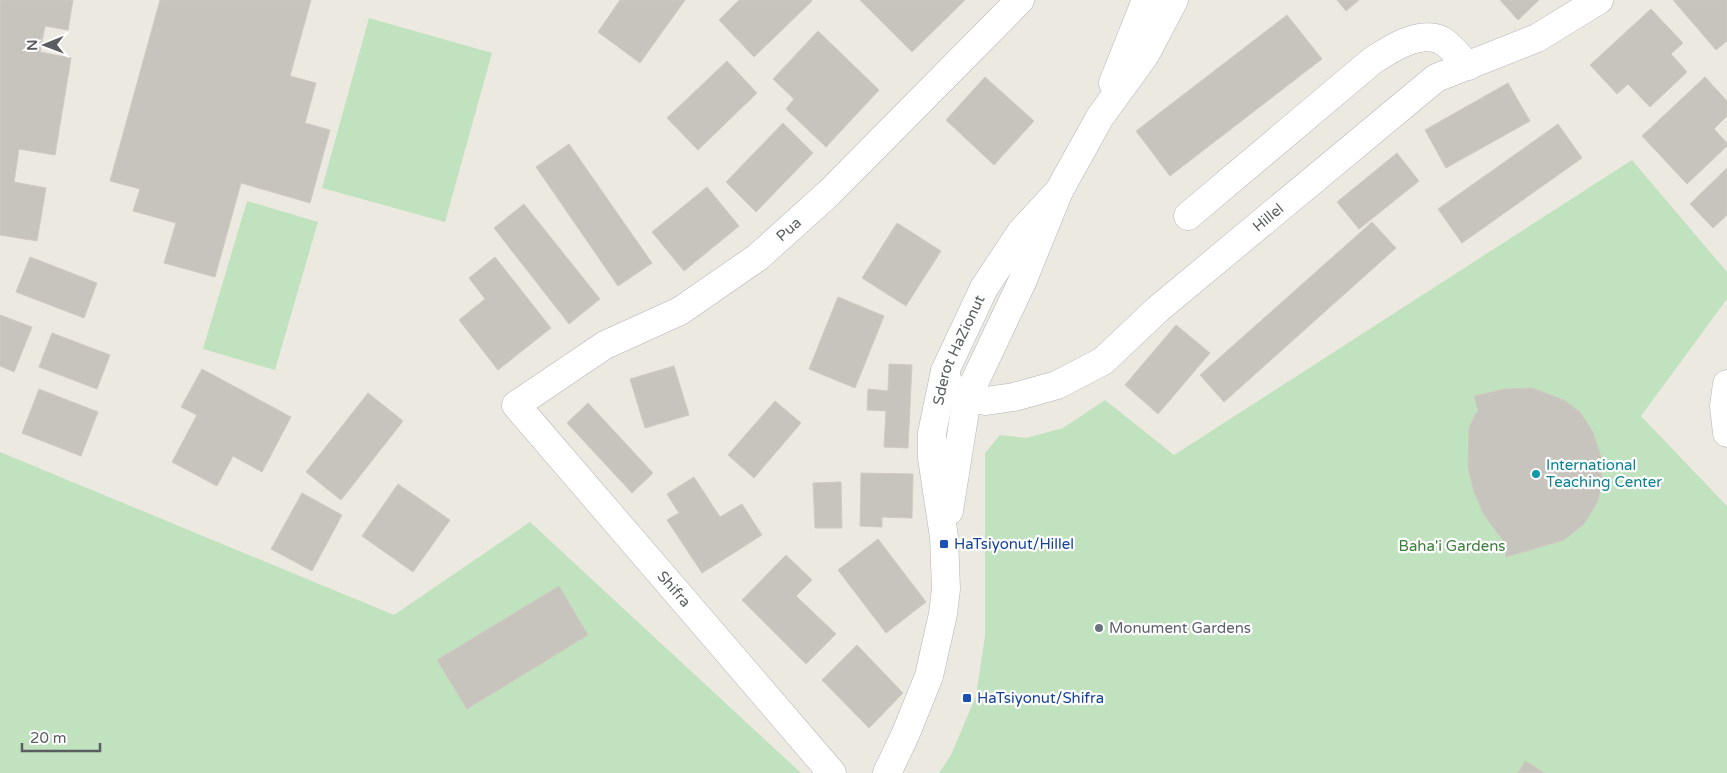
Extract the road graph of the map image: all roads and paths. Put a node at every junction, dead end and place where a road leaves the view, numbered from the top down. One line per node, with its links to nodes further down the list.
1 (1020, 0): 12 (street, Pua)
2 (1146, 0): 6 (street, Sderot HaZionut)
3 (1174, 0): 6 (street, Sderot HaZionut)
4 (1599, 0): 5 (street, Hillel)
5 (1468, 66): 8 (street); 11 (street, Hillel)
6 (1100, 117): 7 (street, Sderot HaZionut)
7 (1059, 190): 9 (street, Sderot HaZionut); 11 (street, Sderot HaZionut)
8 (1188, 216)
9 (945, 371): 11 (street); 14 (street, Sderot HaZionut)
10 (1727, 384): 13 (street)
11 (967, 398): 14 (street, Sderot HaZionut)
12 (516, 405): 15 (street, Shifra)
13 (1727, 433)
14 (944, 537): 16 (street, Sderot HaZionut)
15 (832, 773)
16 (887, 773)

